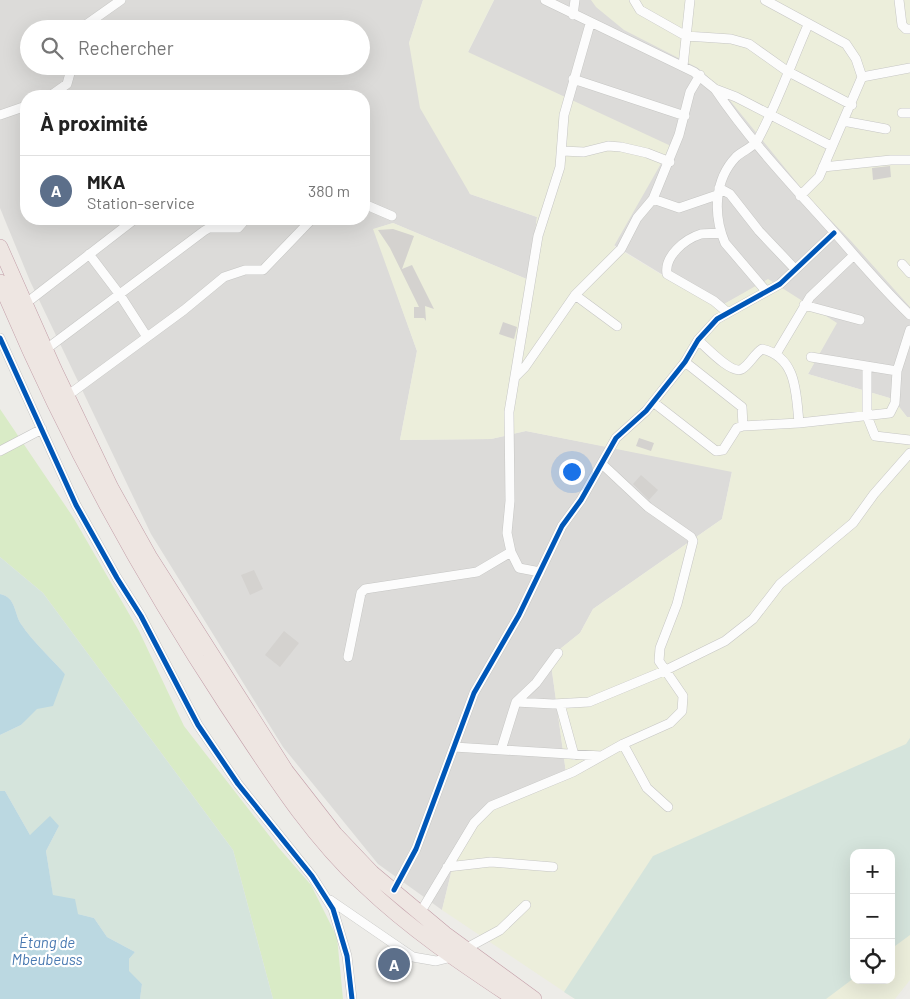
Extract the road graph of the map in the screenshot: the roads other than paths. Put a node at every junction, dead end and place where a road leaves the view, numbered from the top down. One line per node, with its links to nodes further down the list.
1 (121, 0): 9 (street)
2 (545, 0): 8 (street)
3 (575, 0): 8 (street)
4 (634, 0): 13 (street)
5 (690, 0): 13 (street)
6 (765, 0): 11 (street)
7 (899, 0): 12 (street)
8 (573, 15): 10 (street)
9 (93, 20)
10 (590, 24): 14 (street); 20 (street)
11 (808, 25): 16 (street); 19 (street)
12 (910, 29)
13 (686, 36): 14 (street); 16 (street)
14 (683, 66): 18 (street)
15 (910, 68): 19 (street)
16 (787, 71): 23 (street); 26 (street)
17 (70, 75): 22 (street)
18 (700, 75): 21 (street); 27 (street)
19 (862, 77): 23 (street)
20 (573, 79): 27 (street); 32 (street)
21 (715, 89): 26 (street); 30 (street)
22 (58, 90)
23 (852, 105): 28 (street)
24 (20, 108): 25 (street)
25 (0, 115)
26 (768, 115): 30 (street); 31 (street)
27 (684, 116): 34 (street)
28 (843, 121): 29 (street); 31 (street)
29 (886, 129)
30 (756, 143): 36 (street); 37 (street)
31 (831, 146): 35 (street)
32 (562, 151): 34 (street); 73 (street)
33 (910, 160): 35 (street)
34 (670, 162): 38 (street)
35 (824, 168): 37 (street)
36 (718, 192): 38 (street); 44 (street); 50 (street)
37 (800, 196): 45 (street)
38 (653, 199): 55 (street)
39 (370, 207): 40 (street)
40 (392, 216)
41 (127, 225): 47 (street)
42 (241, 225): 54 (street)
43 (306, 225): 64 (street)
44 (721, 233): 53 (street); 58 (street)
45 (834, 233): 48 (street); 50 (street)
46 (0, 247): 56 (highway)
47 (90, 254): 54 (street); 56 (street)
48 (854, 255): 57 (street); 59 (street)
49 (902, 264): 51 (street)
50 (795, 269): 53 (street)
51 (910, 273)
52 (0, 282): 103 (highway)
53 (766, 291): 58 (street)
54 (120, 295): 64 (street); 66 (street)
55 (575, 295): 61 (street); 73 (street)
56 (25, 304): 66 (highway)
57 (804, 305): 60 (street); 67 (street)
58 (727, 312): 65 (street)
59 (910, 314)
60 (860, 320)
61 (617, 326)
62 (910, 330): 72 (street)
63 (0, 338): 68 (street)
64 (147, 338): 74 (street)
65 (698, 340): 67 (street); 70 (street)
66 (45, 350): 74 (highway)
67 (776, 354): 77 (street)
68 (4, 355): 79 (street)
69 (811, 357): 71 (street)
70 (684, 362): 75 (street); 78 (street)
71 (867, 366): 72 (street); 76 (street)
72 (897, 370): 76 (street)
73 (516, 376): 84 (street)
74 (67, 396): 99 (highway)
75 (653, 402): 78 (street); 83 (street)
76 (867, 416): 77 (street); 80 (street)
77 (799, 423): 78 (street)
78 (743, 426)
79 (42, 429): 81 (street); 100 (street)
80 (910, 440)
81 (0, 451)
82 (910, 454): 88 (street)
83 (602, 464): 85 (street); 88 (street)
84 (511, 552): 85 (street); 87 (street)
85 (540, 572): 92 (street)
86 (558, 653): 89 (street)
87 (348, 657)
88 (664, 671): 90 (street); 91 (street)
89 (516, 702): 90 (street); 93 (street)
90 (560, 704): 94 (street)
91 (623, 744): 95 (street); 96 (street)
92 (454, 747): 93 (street); 99 (street)
93 (501, 750): 94 (street)
94 (574, 755): 95 (street)
95 (603, 756): 97 (street)
96 (668, 807)
97 (447, 867): 98 (street); 102 (street)
98 (553, 868)
99 (394, 890): 102 (highway)
100 (326, 897): 103 (street); 104 (street)
101 (526, 906): 103 (street)
102 (420, 913): 103 (highway)
103 (458, 953): 105 (highway); 106 (highway)
104 (352, 999)
105 (515, 999)
106 (534, 999)

